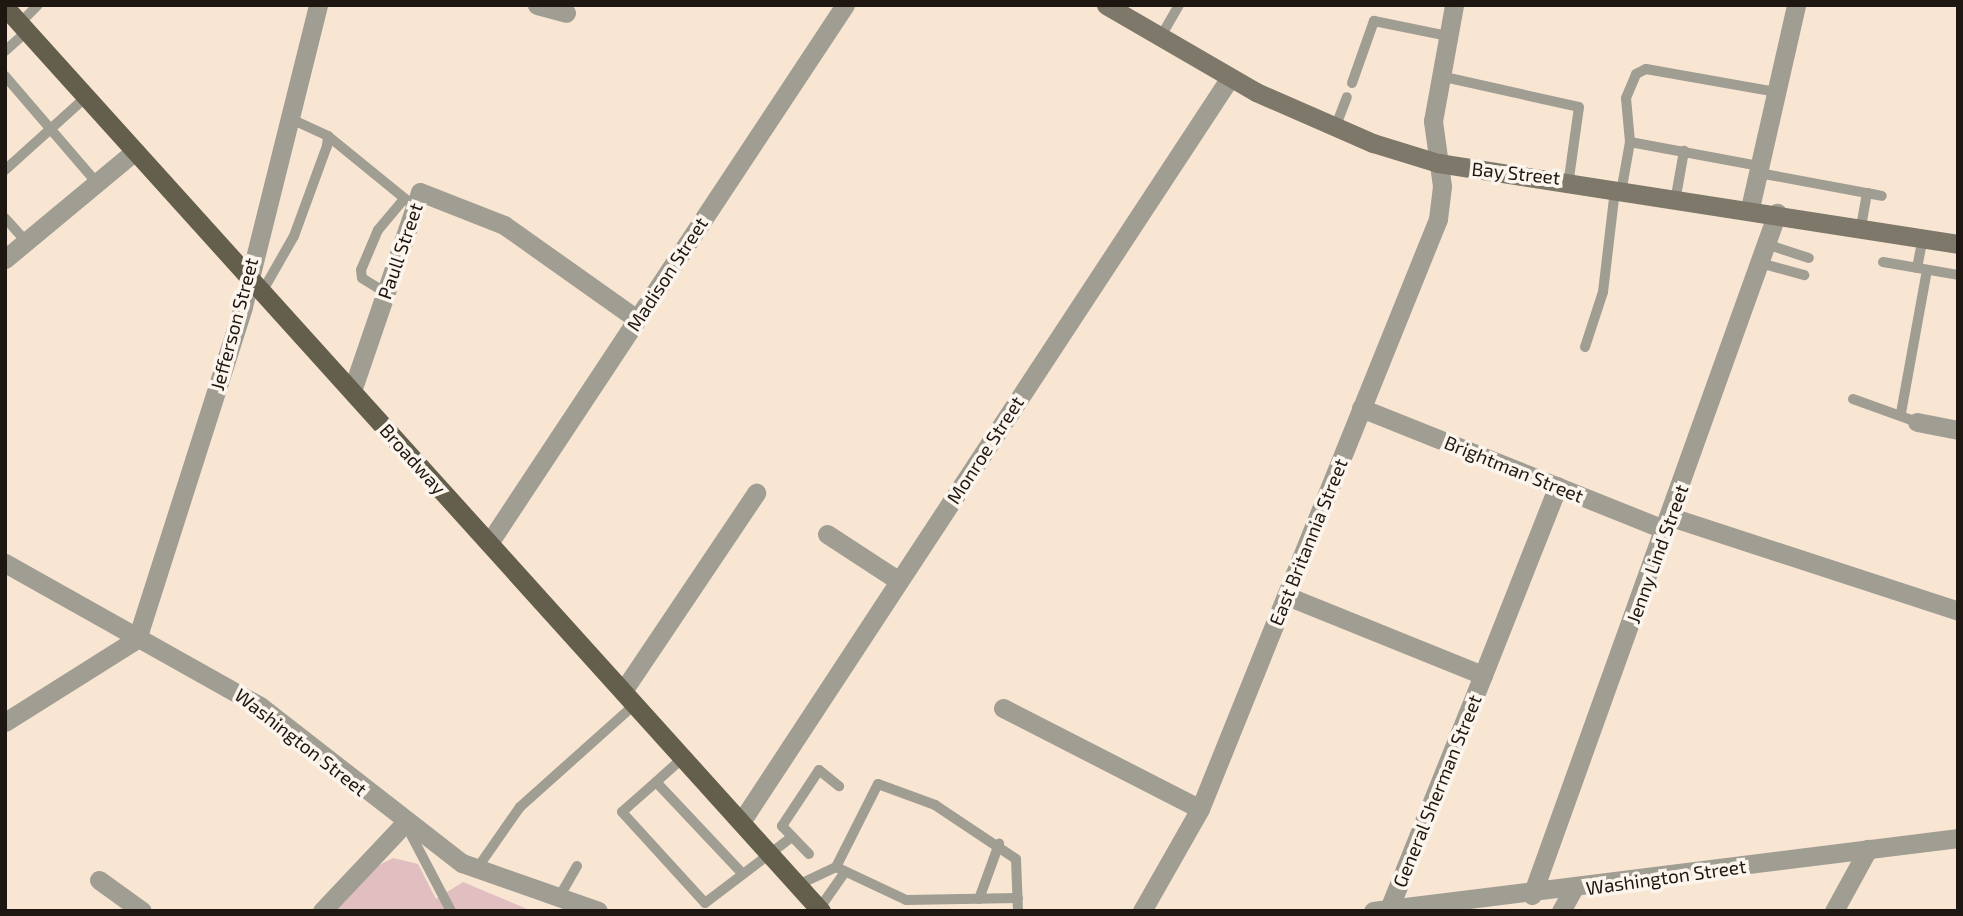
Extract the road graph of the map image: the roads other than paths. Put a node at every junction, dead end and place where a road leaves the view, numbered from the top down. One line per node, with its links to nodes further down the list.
1 (38, 5): 11 (lane)
2 (318, 5): 22 (street, Jefferson Street)
3 (537, 5): 10 (street)
4 (845, 5): 57 (street, Madison Street)
5 (1106, 5): 13 (main road, Bay Street)
6 (1179, 5): 13 (lane)
7 (1796, 5): 19 (street)
8 (1452, 6): 12 (street, East Britannia Street)
9 (5, 7): 11 (main road, Broadway)
10 (566, 13)
11 (23, 27): 14 (lane); 20 (main road, Broadway)
12 (1448, 36): 16 (street, East Britannia Street); 18 (lane)
13 (1160, 39): 17 (main road, Bay Street)
14 (5, 51)
15 (5, 76): 23 (lane)
16 (1440, 76): 29 (street, East Britannia Street); 32 (lane)
17 (1229, 79): 24 (main road, Bay Street); 70 (street, Monroe Street)
18 (1352, 83)
19 (1777, 92): 26 (lane); 30 (street)
20 (86, 97): 23 (lane); 27 (main road, Broadway)
21 (1347, 97): 24 (lane)
22 (289, 118): 25 (lane); 54 (street, Jefferson Street)
23 (51, 128): 31 (lane); 33 (lane)
24 (1335, 128): 29 (main road, Bay Street)
25 (328, 136): 38 (lane); 55 (lane)
26 (1630, 142): 28 (lane); 34 (lane)
27 (135, 151): 33 (street); 54 (main road, Broadway)
28 (1684, 152): 30 (lane); 36 (lane)
29 (1438, 163): 32 (main road, Bay Street); 61 (street, East Britannia Street)
30 (1760, 169): 35 (lane); 39 (street)
31 (5, 170)
32 (1569, 178): 34 (main road, Bay Street)
33 (97, 183): 44 (street)
34 (1618, 187): 36 (main road, Bay Street); 58 (lane)
35 (1867, 193): 37 (lane); 42 (lane)
36 (1676, 196): 39 (main road, Bay Street)
37 (1882, 196)
38 (409, 203): 56 (street, Paull Street); 56 (lane); 57 (street, Paull Street)
39 (1751, 208): 40 (main road, Bay Street)
40 (1777, 213): 42 (main road, Bay Street); 45 (street, Jenny Lind Street)
41 (5, 218): 44 (lane)
42 (1861, 227): 43 (main road, Bay Street)
43 (1923, 238): 46 (main road, Bay Street); 51 (lane)
44 (26, 242): 48 (street)
45 (1766, 243): 47 (lane); 50 (street, Jenny Lind Street)
46 (1958, 244)
47 (1809, 258)
48 (5, 259)
49 (1883, 262): 51 (lane)
50 (1760, 263): 52 (lane); 66 (street, Jenny Lind Street)
51 (1922, 269): 53 (lane); 62 (lane)
52 (1804, 275)
53 (1958, 275)
54 (249, 277): 55 (main road, Broadway); 73 (street, Jefferson Street)
55 (262, 292): 59 (main road, Broadway)
56 (386, 293): 59 (street, Paull Street)
57 (638, 319): 68 (street, Madison Street)
58 (1585, 347)
59 (352, 391): 68 (main road, Broadway)
60 (1853, 399): 62 (lane)
61 (1361, 408): 64 (street, Brightman Street); 71 (street, East Britannia Street)
62 (1909, 417): 63 (street)
63 (1958, 430)
64 (1558, 486): 66 (street, Brightman Street); 74 (street)
65 (756, 493): 75 (street)
66 (1668, 523): 72 (street, Brightman Street); 97 (street, Jenny Lind Street)
67 (827, 534): 70 (street)
68 (489, 543): 75 (main road, Broadway)
69 (5, 563): 73 (street, Washington Street)
70 (899, 581): 82 (street, Monroe Street)
71 (1287, 596): 74 (street, General Sherman Street); 81 (street, East Britannia Street)
72 (1958, 611)
73 (137, 639): 77 (street); 83 (street, Washington Street)
74 (1483, 675): 103 (street, General Sherman Street)
75 (629, 698): 78 (main road, Broadway); 91 (lane)
76 (1003, 708): 81 (street)
77 (5, 722)
78 (683, 758): 79 (lane); 82 (main road, Broadway)
79 (656, 782): 93 (lane); 101 (lane)
80 (839, 786): 84 (lane)
81 (1200, 808): 109 (street, East Britannia Street)
82 (741, 822): 88 (main road, Broadway)
83 (405, 823): 91 (street, Washington Street); 105 (street); 106 (lane)
84 (792, 837): 88 (lane); 89 (lane)
85 (1958, 838): 87 (street, Washington Street)
86 (997, 842): 92 (lane); 98 (lane); 100 (lane)
87 (1868, 849): 96 (street, Washington Street); 111 (street)
88 (770, 854): 93 (lane); 95 (main road, Broadway)
89 (809, 854)
90 (577, 866): 99 (lane)
91 (476, 870): 99 (street, Washington Street)
92 (840, 870): 95 (lane); 100 (lane); 102 (lane)
93 (740, 871): 101 (lane)
94 (99, 880): 104 (street)
95 (798, 885): 102 (main road, Broadway)
96 (1573, 889): 97 (street, Washington Street); 110 (street)
97 (1532, 895): 103 (street, Washington Street)
98 (1018, 898): 100 (lane); 108 (lane)
99 (557, 900): 107 (street, Washington Street)
100 (979, 900)
101 (704, 907)
102 (820, 910)
103 (1381, 910)
104 (142, 911)
105 (322, 911)
106 (451, 911)
107 (598, 911)
108 (1018, 911)
109 (1142, 911)
110 (1561, 911)
111 (1834, 911)

